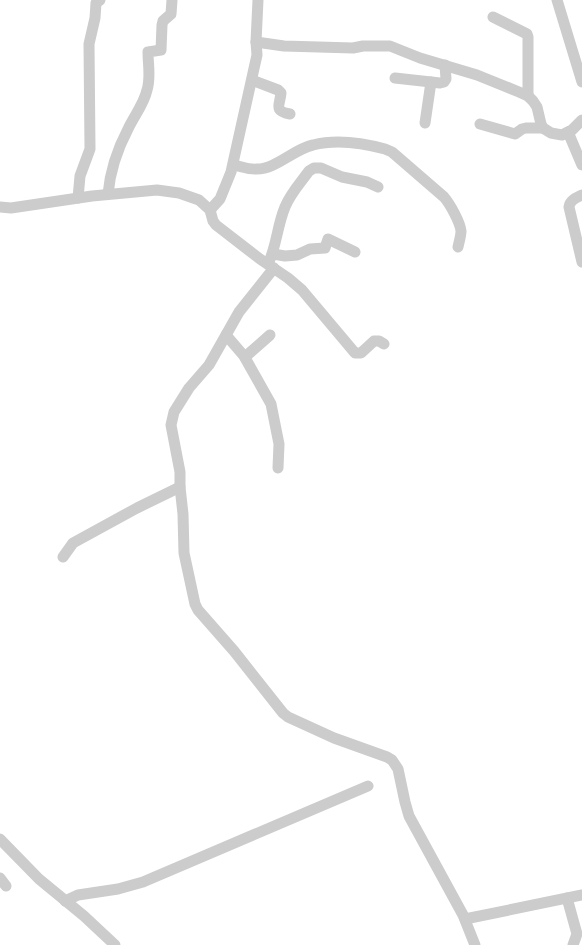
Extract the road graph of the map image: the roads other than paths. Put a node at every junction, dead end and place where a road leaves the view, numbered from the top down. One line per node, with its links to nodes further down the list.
1 (100, 0): 24 (street)
2 (172, 0): 22 (street)
3 (258, 0): 6 (street)
4 (557, 0): 11 (street)
5 (493, 17): 12 (street)
6 (256, 42): 7 (street); 9 (street)
7 (445, 65): 10 (street); 12 (street)
8 (395, 78): 10 (street)
9 (252, 80): 13 (street); 19 (street)
10 (431, 82): 15 (street)
11 (582, 82)
12 (528, 96): 17 (street)
13 (290, 114)
14 (582, 120): 18 (street)
15 (425, 123)
16 (480, 124): 17 (street)
17 (543, 128): 18 (street)
18 (568, 132): 20 (street)
19 (233, 164): 26 (street); 27 (street)
20 (582, 165)
21 (378, 187): 29 (street)
22 (108, 194): 24 (street); 26 (street)
23 (582, 195): 30 (street)
24 (78, 198): 25 (street)
25 (0, 207)
26 (210, 210): 31 (street)
27 (458, 247)
28 (355, 252): 29 (street)
29 (273, 254): 31 (street)
30 (582, 262)
31 (271, 266): 32 (street); 34 (street)
32 (226, 334): 35 (street); 37 (street)
33 (270, 335): 35 (street)
34 (384, 344)
35 (245, 357): 36 (street)
36 (278, 468)
37 (180, 487): 38 (street); 44 (street)
38 (63, 557)
39 (368, 786): 43 (street)
40 (2, 845): 43 (street)
41 (582, 895): 42 (street)
42 (567, 898): 44 (street); 47 (street)
43 (65, 901): 45 (street)
44 (465, 919): 46 (street)
45 (115, 945)
46 (475, 945)
47 (572, 945)

